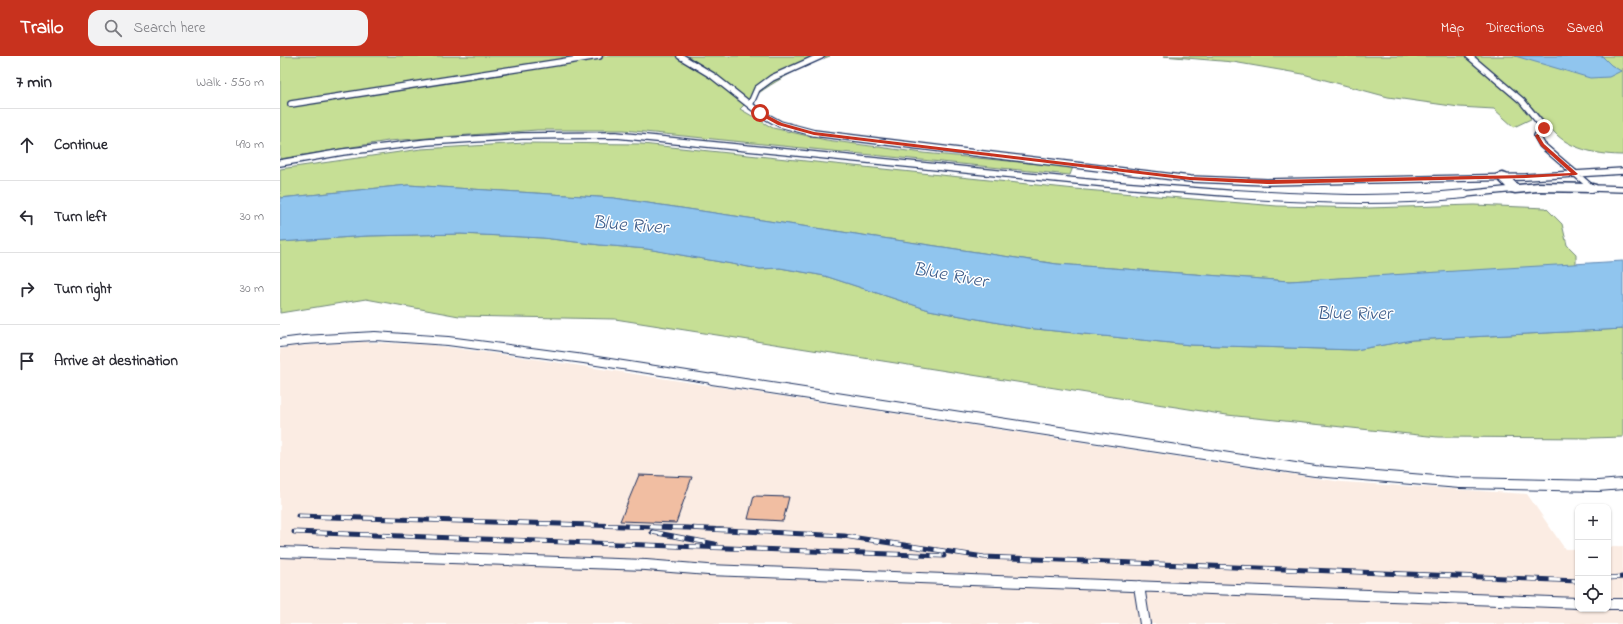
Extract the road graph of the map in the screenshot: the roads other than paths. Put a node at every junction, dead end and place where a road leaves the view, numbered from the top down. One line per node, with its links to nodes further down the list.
1 (599, 56): 5 (lane)
2 (680, 56): 6 (lane)
3 (821, 56): 6 (lane)
4 (1469, 56): 9 (lane)
5 (291, 104)
6 (750, 105): 10 (lane)
7 (280, 163): 12 (lane)
8 (1623, 171): 9 (lane)
9 (1576, 174): 10 (lane); 11 (lane)
10 (1502, 177): 12 (street)
11 (1592, 188): 12 (street); 13 (lane)
12 (1515, 189)
13 (1623, 189)
14 (280, 343): 15 (lane)
15 (1623, 484)
16 (280, 552): 17 (lane)
17 (1139, 586): 18 (lane); 21 (lane)
18 (1575, 603)
19 (1611, 604): 20 (lane)
20 (1623, 604)
21 (1145, 624)

